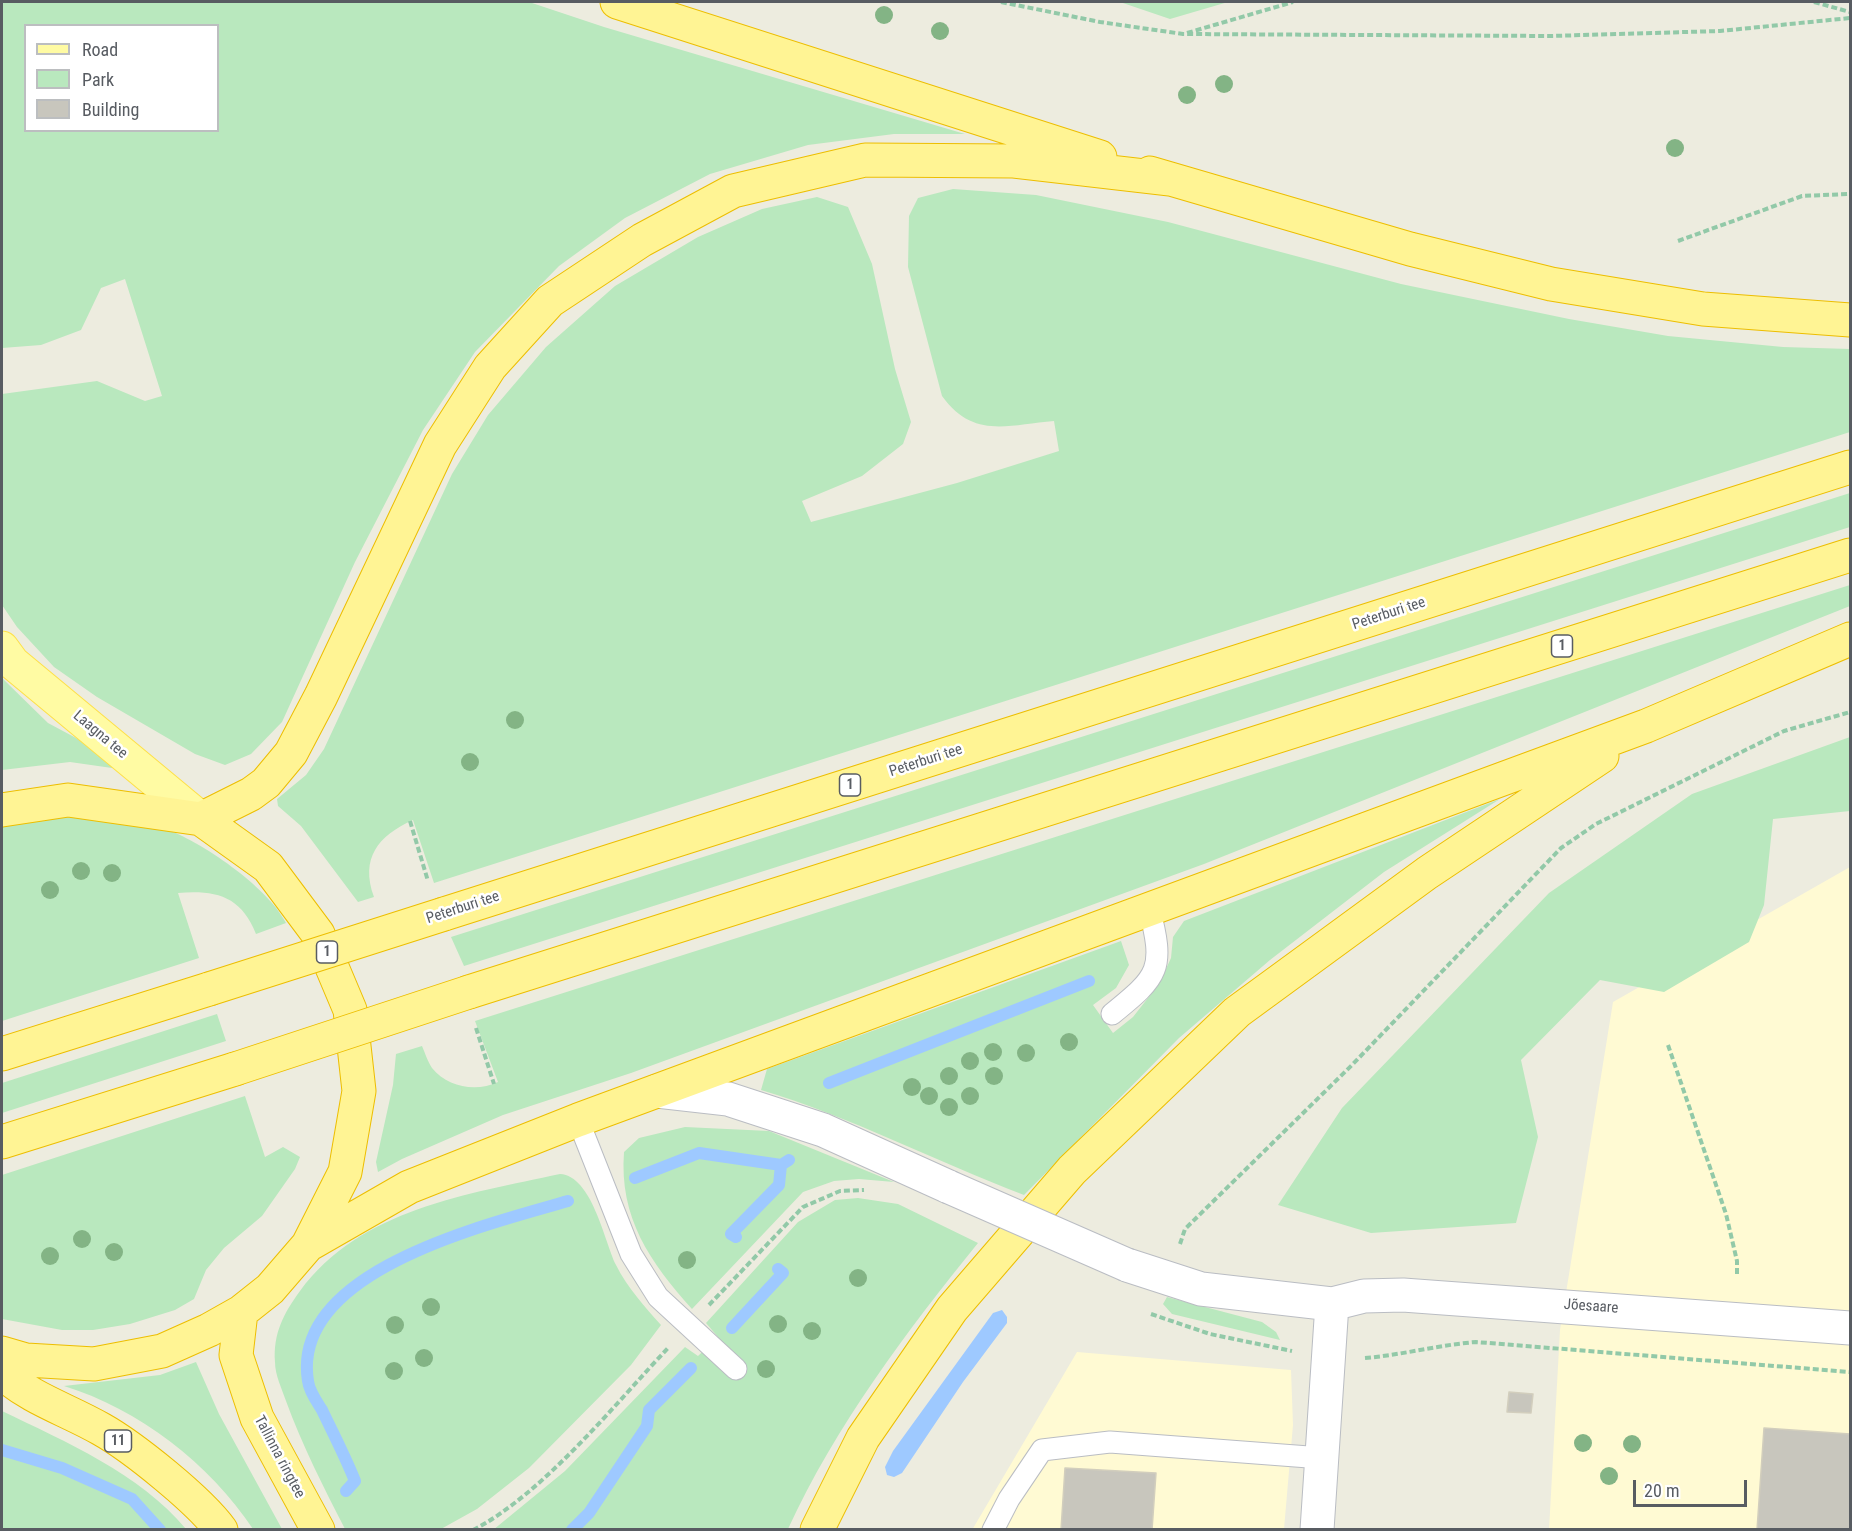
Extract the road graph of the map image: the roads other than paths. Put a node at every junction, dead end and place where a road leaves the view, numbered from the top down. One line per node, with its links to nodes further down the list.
1 (616, 2): 2 (highway)
2 (1170, 179): 3 (highway); 10 (highway)
3 (1851, 320)
4 (1851, 467): 13 (highway, Peterburi tee / 1, bridge)
5 (1851, 555): 16 (highway, 1, bridge)
6 (1851, 639): 8 (highway)
7 (2, 648): 10 (main road, Laagna tee)
8 (1646, 726): 11 (highway); 27 (highway)
9 (2, 810): 10 (highway)
10 (201, 819): 17 (highway)
11 (1149, 908): 12 (lane); 14 (highway)
12 (1112, 1014)
13 (2, 1054)
14 (657, 1091): 15 (highway); 18 (street, bridge)
15 (578, 1120): 17 (highway); 22 (lane)
16 (2, 1142)
17 (308, 1245): 19 (highway)
18 (1332, 1304): 20 (street, Jõesaare); 24 (street)
19 (240, 1312): 21 (highway); 26 (highway, Tallinna ringtee)
20 (1851, 1328)
21 (2, 1353)
22 (736, 1369)
23 (2, 1373): 25 (highway, 11)
24 (1322, 1458): 28 (lane); 29 (street)
25 (221, 1530)
26 (318, 1530)
27 (817, 1530)
28 (993, 1530)
29 (1317, 1530)

